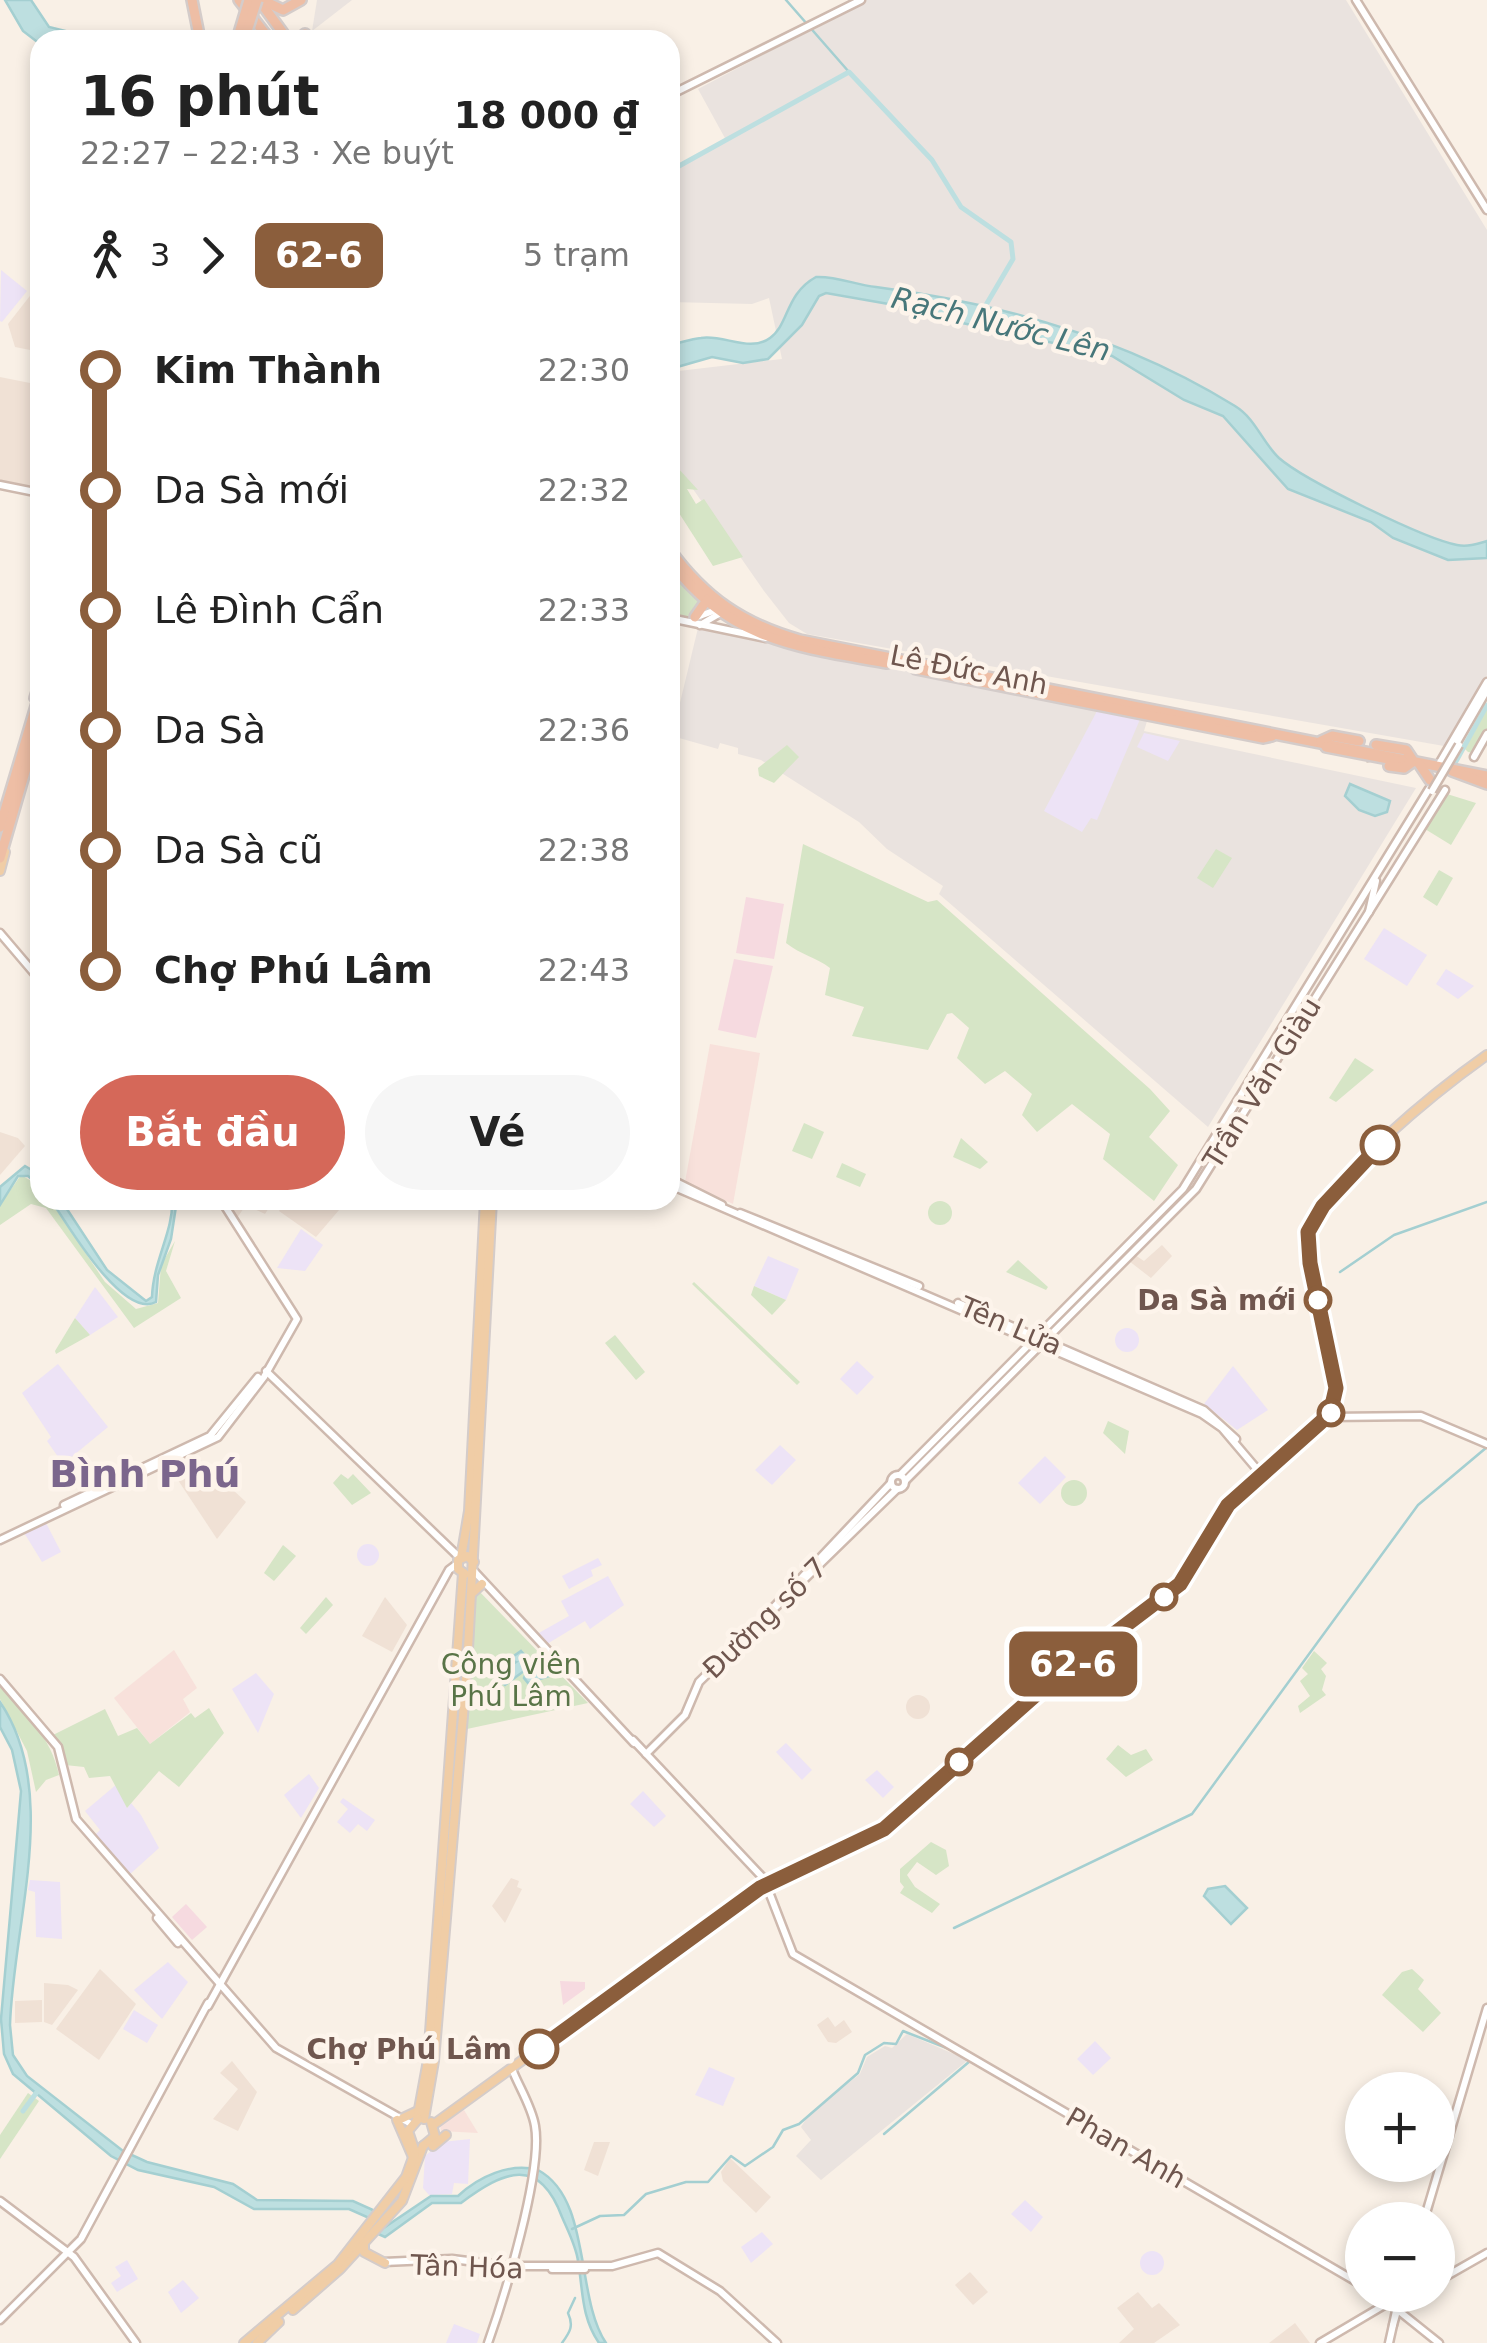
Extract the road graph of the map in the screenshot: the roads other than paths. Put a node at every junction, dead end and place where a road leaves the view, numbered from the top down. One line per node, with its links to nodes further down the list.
1 (192, 0): 7 (highway)
2 (239, 0): 9 (highway)
3 (256, 0): 4 (highway); 8 (highway, bridge); 10 (highway)
4 (301, 0)
5 (861, 0): 11 (main road)
6 (1356, 0): 12 (main road)
7 (198, 30)
8 (245, 30)
9 (262, 30)
10 (286, 30)
11 (680, 90)
12 (1487, 210)
13 (0, 485): 14 (main road)
14 (30, 491)
15 (680, 564): 18 (highway, Lê Đức Anh)
16 (680, 566): 17 (highway, Lê Đức Anh)
17 (706, 601): 18 (highway, Lê Đức Anh); 20 (highway)
18 (723, 609): 20 (main road); 21 (highway, Lê Đức Anh); 28 (highway, Lê Đức Anh)
19 (680, 620): 20 (main road)
20 (697, 621): 21 (main road)
21 (770, 638): 28 (highway, Lê Đức Anh)
22 (1487, 682): 35 (main road, Trần Văn Giàu)
23 (1487, 694): 44 (main road, bridge); 45 (main road, bridge)
24 (30, 712): 40 (main road)
25 (30, 731): 41 (highway)
26 (1487, 734): 31 (main road)
27 (1360, 742): 28 (highway)
28 (1324, 744): 32 (highway); 33 (highway, Lê Đức Anh)
29 (1376, 745): 33 (highway)
30 (30, 754): 42 (highway)
31 (1474, 757)
32 (1356, 759)
33 (1410, 761): 34 (highway); 35 (highway, Lê Đức Anh); 37 (highway)
34 (1371, 762)
35 (1447, 768): 37 (main road, Trần Văn Giàu); 38 (highway, Lê Đức Anh)
36 (30, 770): 43 (main road)
37 (1430, 780): 44 (main road, Trần Văn Giàu)
38 (1487, 780)
39 (1445, 790): 45 (main road, Trần Văn Giàu)
40 (0, 813)
41 (0, 826)
42 (0, 858)
43 (0, 872)
44 (1369, 884): 47 (main road, Trần Văn Giàu)
45 (1369, 910): 48 (main road, Trần Văn Giàu)
46 (0, 933): 49 (main road)
47 (1330, 947): 48 (main road); 50 (main road, Trần Văn Giàu)
48 (1342, 954): 50 (main road, Trần Văn Giàu)
49 (30, 968)
50 (1276, 1048): 55 (main road, Trần Văn Giàu); 56 (main road, Trần Văn Giàu)
51 (1487, 1055): 62 (main road)
52 (680, 1186): 60 (main road, Tên Lửa)
53 (227, 1210): 61 (main road)
54 (486, 1210): 59 (main road)
55 (1111, 1263): 56 (main road); 57 (main road, Trần Văn Giàu)
56 (1118, 1270): 58 (main road, Trần Văn Giàu)
57 (1101, 1273): 58 (main road); 60 (main road, Trần Văn Giàu)
58 (1108, 1280): 60 (main road, Trần Văn Giàu)
59 (481, 1316): 64 (main road); 64 (main road)
60 (1042, 1338): 65 (main road, Tên Lửa); 73 (main road, Đường số 7)
61 (266, 1371): 66 (main road); 67 (main road)
62 (1329, 1417): 63 (main road); 65 (main road)
63 (1486, 1444)
64 (475, 1446): 67 (main road); 67 (main road)
65 (1260, 1473): 74 (main road)
66 (0, 1538)
67 (464, 1567): 68 (main road); 69 (main road); 70 (main road); 72 (main road); 75 (main road)
68 (482, 1584): 69 (main road); 70 (main road)
69 (493, 1594): 73 (main road, Phan Anh)
70 (470, 1598): 72 (main road)
71 (0, 1681): 75 (main road)
72 (461, 1712): 77 (main road); 77 (main road)
73 (647, 1755): 74 (main road, Phan Anh)
74 (766, 1886): 78 (main road); 98 (main road, Phan Anh)
75 (219, 1987): 79 (main road); 92 (main road)
76 (1487, 2008): 87 (main road)
77 (435, 2030): 79 (main road)
78 (512, 2071): 79 (main road); 80 (main road)
79 (420, 2120): 83 (main road); 84 (main road); 85 (main road)
80 (536, 2130): 82 (main road); 96 (main road)
81 (446, 2135): 84 (main road)
82 (546, 2136)
83 (412, 2142): 84 (main road); 85 (main road)
84 (422, 2150): 86 (main road)
85 (413, 2162): 86 (main road)
86 (408, 2192): 89 (main road); 90 (main road); 95 (main road)
87 (1429, 2202)
88 (0, 2204): 92 (main road)
89 (390, 2221)
90 (366, 2243): 94 (main road); 95 (main road)
91 (1487, 2251): 97 (main road)
92 (69, 2252): 102 (main road); 104 (main road)
93 (360, 2252): 96 (main road, Tân Hóa)
94 (383, 2262): 96 (main road, Tân Hóa)
95 (339, 2266): 103 (main road)
96 (513, 2268): 106 (main road); 107 (main road, Tân Hóa)
97 (1455, 2269)
98 (1345, 2274)
99 (1388, 2312): 108 (main road)
100 (1395, 2312): 109 (main road)
101 (1401, 2312): 110 (main road)
102 (0, 2320)
103 (274, 2323): 105 (main road); 105 (main road)
104 (136, 2343)
105 (251, 2343)
106 (488, 2343)
107 (774, 2343)
108 (1323, 2343)
109 (1389, 2343)
110 (1439, 2343)

